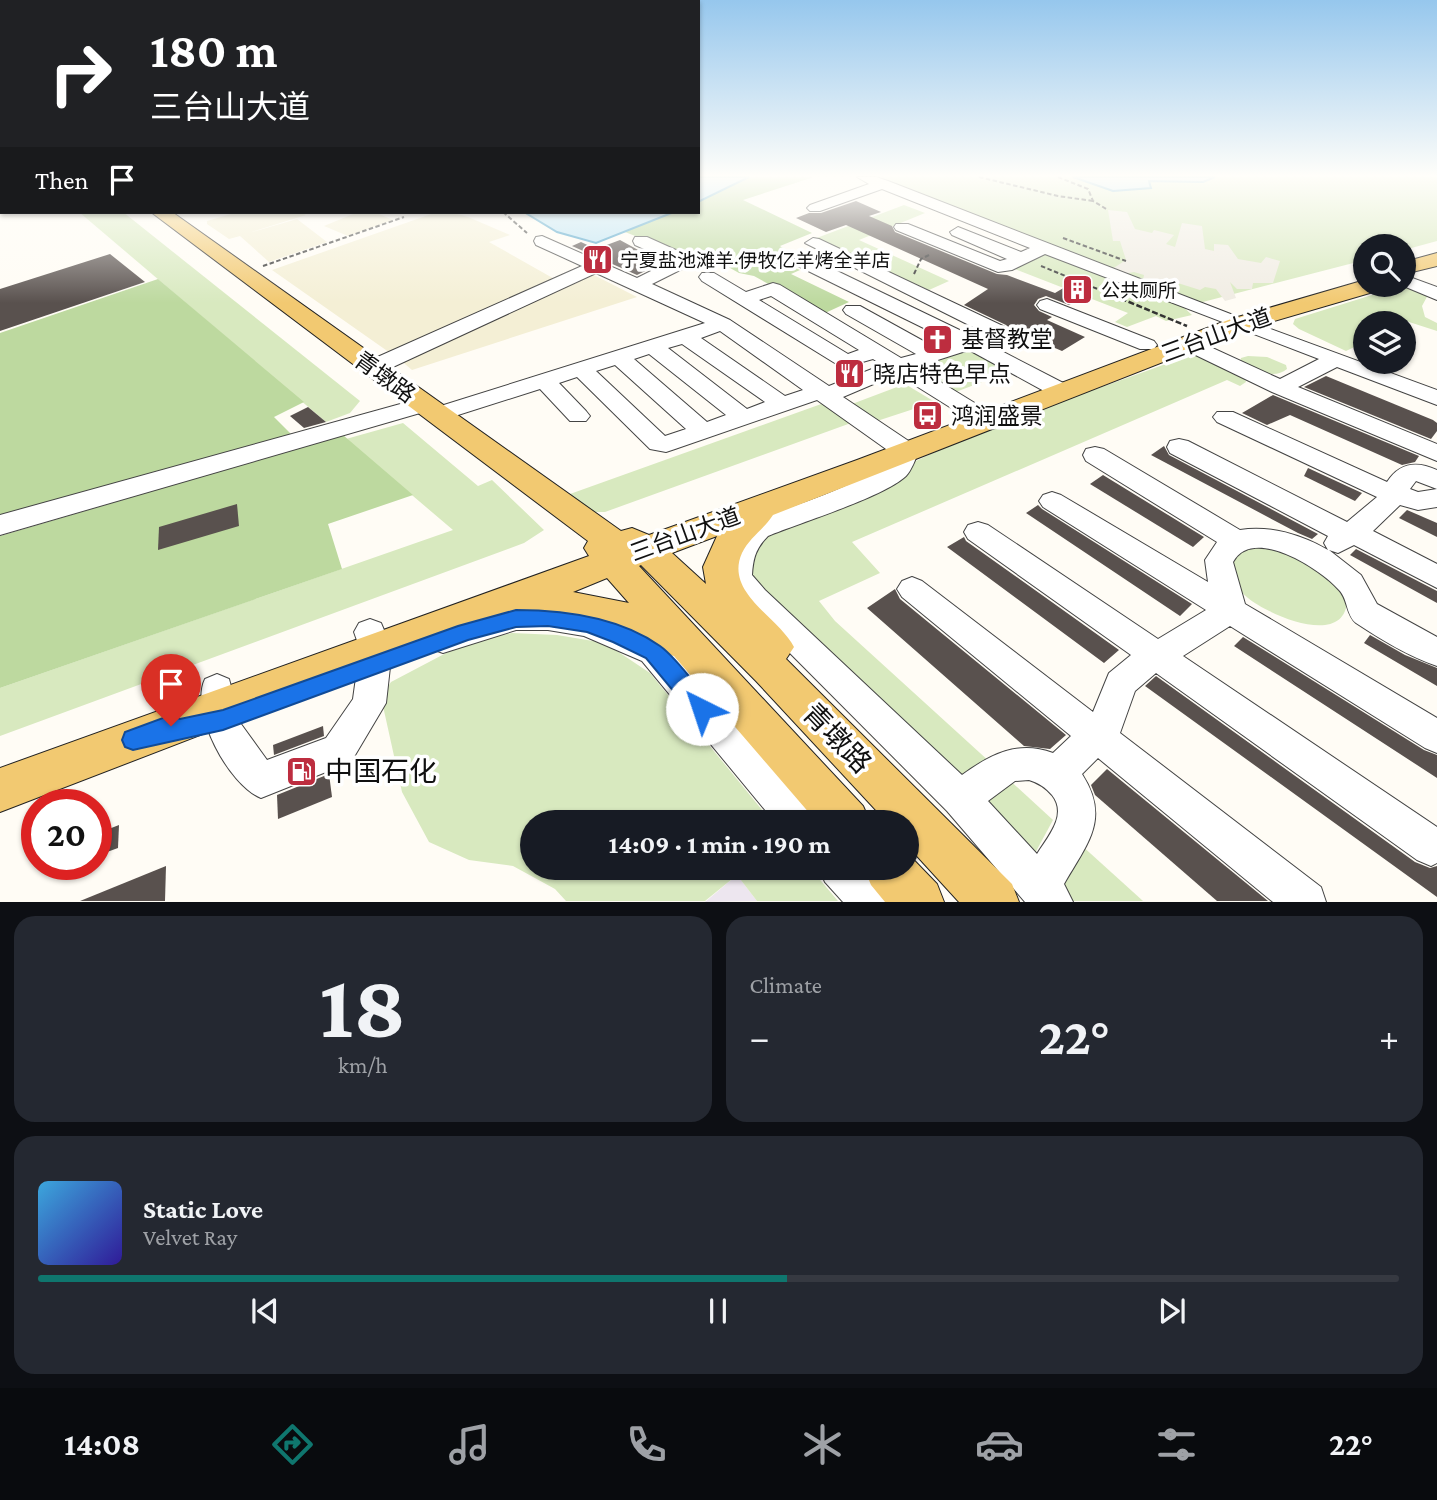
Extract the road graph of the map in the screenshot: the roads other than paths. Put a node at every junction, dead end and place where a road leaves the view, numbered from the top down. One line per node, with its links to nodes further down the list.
1 (170, 219): 40 (main road, 青墩路)
2 (926, 219): 6 (street)
3 (971, 219): 5 (street)
4 (902, 227): 10 (street)
5 (991, 227): 6 (street); 11 (street)
6 (969, 237): 10 (street); 12 (street)
7 (542, 241): 16 (street)
8 (641, 242): 23 (street)
9 (813, 243): 33 (street)
10 (947, 246): 12 (street)
11 (1044, 248): 12 (street); 29 (street)
12 (1022, 259)
13 (1437, 259): 15 (main road)
14 (802, 261): 33 (street)
15 (1416, 265)
16 (596, 266): 23 (street); 40 (street)
17 (1437, 268): 18 (main road)
18 (1416, 274)
19 (708, 277): 39 (street)
20 (1353, 282): 29 (main road, 三台山大道)
21 (1416, 282): 24 (street)
22 (1416, 284): 26 (street)
23 (637, 285): 30 (street)
24 (1437, 288)
25 (1353, 290): 29 (main road, 三台山大道)
26 (1437, 294)
27 (1047, 305): 34 (street)
28 (853, 310): 36 (street)
29 (1229, 320): 32 (main road, 三台山大道); 38 (street)
30 (723, 324): 31 (street); 45 (street)
31 (685, 336): 35 (street); 47 (street)
32 (1189, 336): 34 (main road, 三台山大道); 43 (main road, 三台山大道); 44 (street)
33 (979, 341): 36 (street); 43 (street)
34 (1147, 345): 43 (main road, 三台山大道)
35 (652, 346): 37 (street); 50 (street)
36 (934, 355): 39 (street)
37 (619, 357): 41 (street); 53 (street)
38 (1336, 359): 44 (street); 46 (street)
39 (899, 366): 45 (street); 51 (street)
40 (372, 368): 48 (main road, 青墩路)
41 (581, 369): 42 (street); 53 (street)
42 (544, 380): 48 (street); 49 (street)
43 (1061, 385): 51 (main road, 三台山大道)
44 (1280, 387): 57 (street)
45 (824, 393): 47 (street); 54 (street)
46 (1437, 398)
47 (782, 404): 50 (street)
48 (429, 410): 61 (street); 65 (main road, 青墩路)
49 (578, 416)
50 (743, 417): 53 (street)
51 (981, 417): 54 (main road, 三台山大道)
52 (1225, 417): 59 (street)
53 (704, 431)
54 (900, 447): 60 (main road, 三台山大道); 65 (main road, 三台山大道); 80 (street)
55 (1179, 447): 63 (street)
56 (1095, 455): 64 (street)
57 (1432, 460): 59 (street)
58 (1052, 501): 69 (street)
59 (1422, 501): 63 (street)
60 (767, 504): 65 (main road, 三台山大道); 89 (main road)
61 (0, 525)
62 (978, 532): 72 (street)
63 (1350, 533): 66 (street); 67 (street)
64 (1238, 542): 66 (street); 69 (street)
65 (619, 546): 70 (main road, 三台山大道); 73 (main road, 青墩路); 89 (main road, 青墩路)
66 (1320, 558): 71 (street)
67 (1437, 576)
68 (912, 589): 75 (street)
69 (1228, 609): 72 (street); 76 (street)
70 (379, 647): 73 (main road); 74 (main road, 三台山大道); 74 (street); 81 (street)
71 (1437, 653)
72 (1157, 656): 75 (street); 83 (street)
73 (707, 666): 82 (main road, 青墩路)
74 (219, 706): 77 (main road, 三台山大道); 79 (main road, 三台山大道)
75 (1097, 736): 78 (street); 90 (street)
76 (1437, 737)
77 (0, 769)
78 (1057, 774): 80 (street); 86 (street)
79 (0, 790)
80 (960, 797): 86 (street)
81 (789, 810)
82 (837, 810)
83 (1431, 846)
84 (850, 880): 87 (street)
85 (899, 880): 88 (main road)
86 (1046, 894)
87 (871, 901)
88 (919, 901)
89 (995, 901)
90 (1306, 901)

